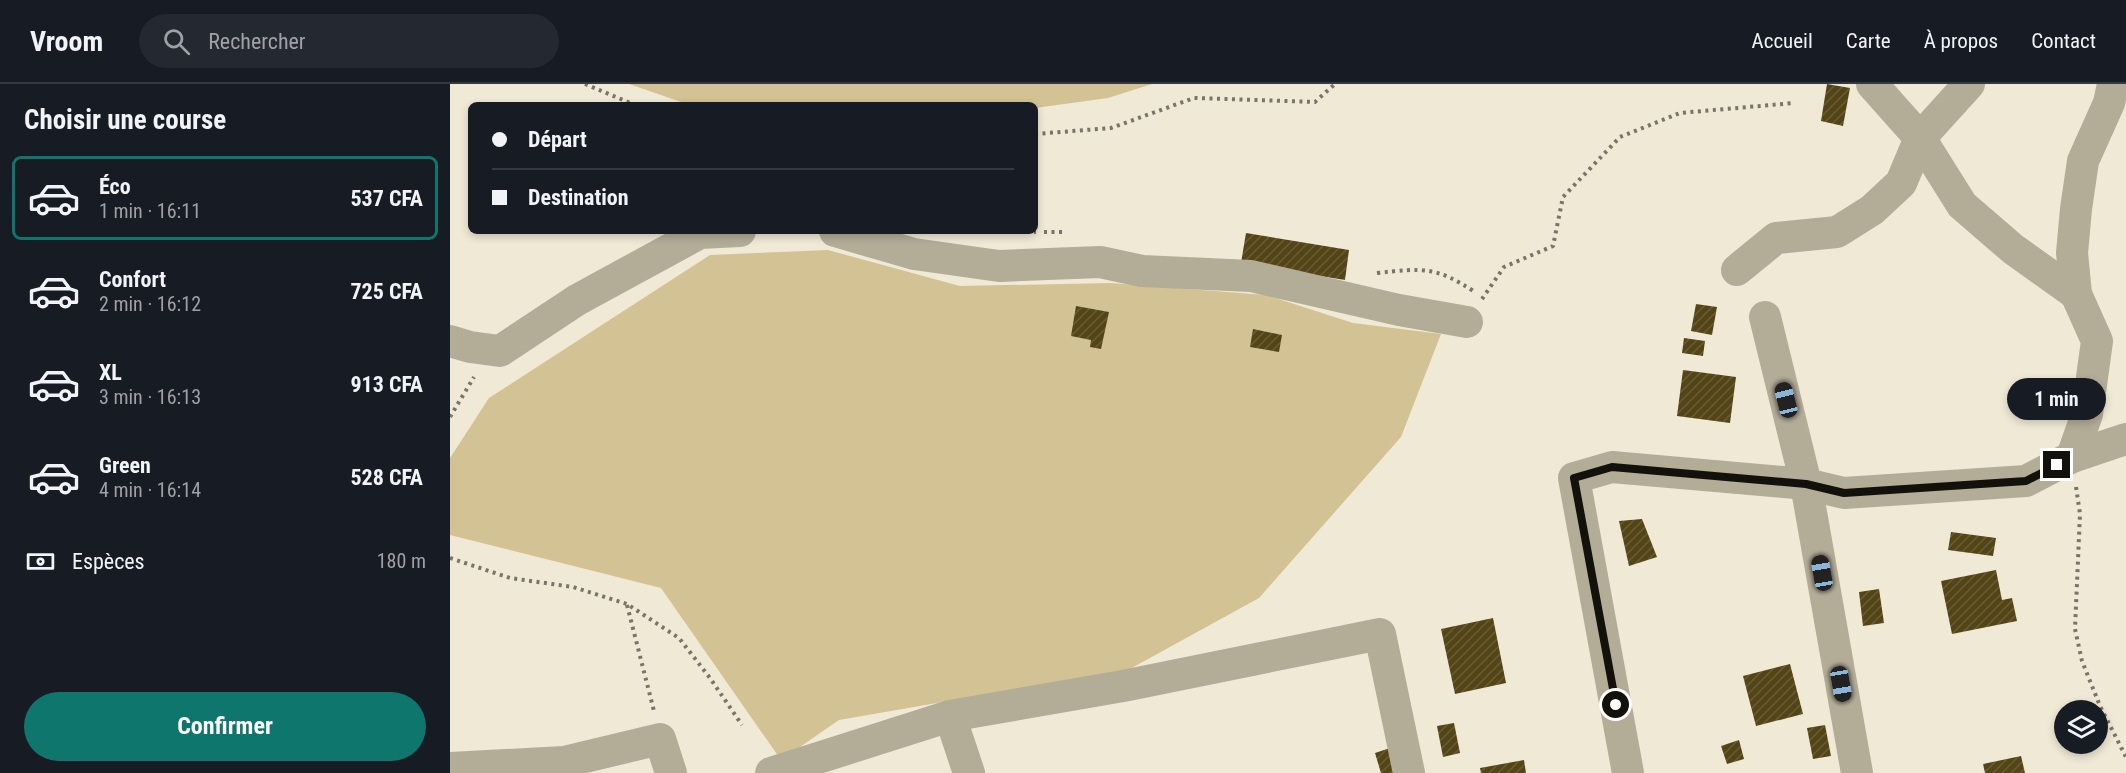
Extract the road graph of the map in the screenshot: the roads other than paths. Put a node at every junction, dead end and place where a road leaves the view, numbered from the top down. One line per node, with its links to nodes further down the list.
1 (1872, 84): 4 (street)
2 (1969, 84): 4 (street)
3 (2113, 84): 8 (street)
4 (1920, 138): 7 (street); 8 (street)
5 (698, 234): 11 (street)
6 (845, 234): 10 (street)
7 (1737, 270)
8 (2076, 294): 13 (street)
9 (1765, 317): 14 (street)
10 (1467, 321)
11 (450, 341)
12 (2126, 439): 13 (street)
13 (2072, 457): 14 (street)
14 (1806, 484): 21 (street); 22 (street)
15 (950, 716): 18 (street); 19 (street); 20 (street)
16 (450, 768): 17 (street)
17 (671, 773)
18 (771, 773)
19 (969, 773)
20 (1409, 773)
21 (1628, 773)
22 (1857, 773)

